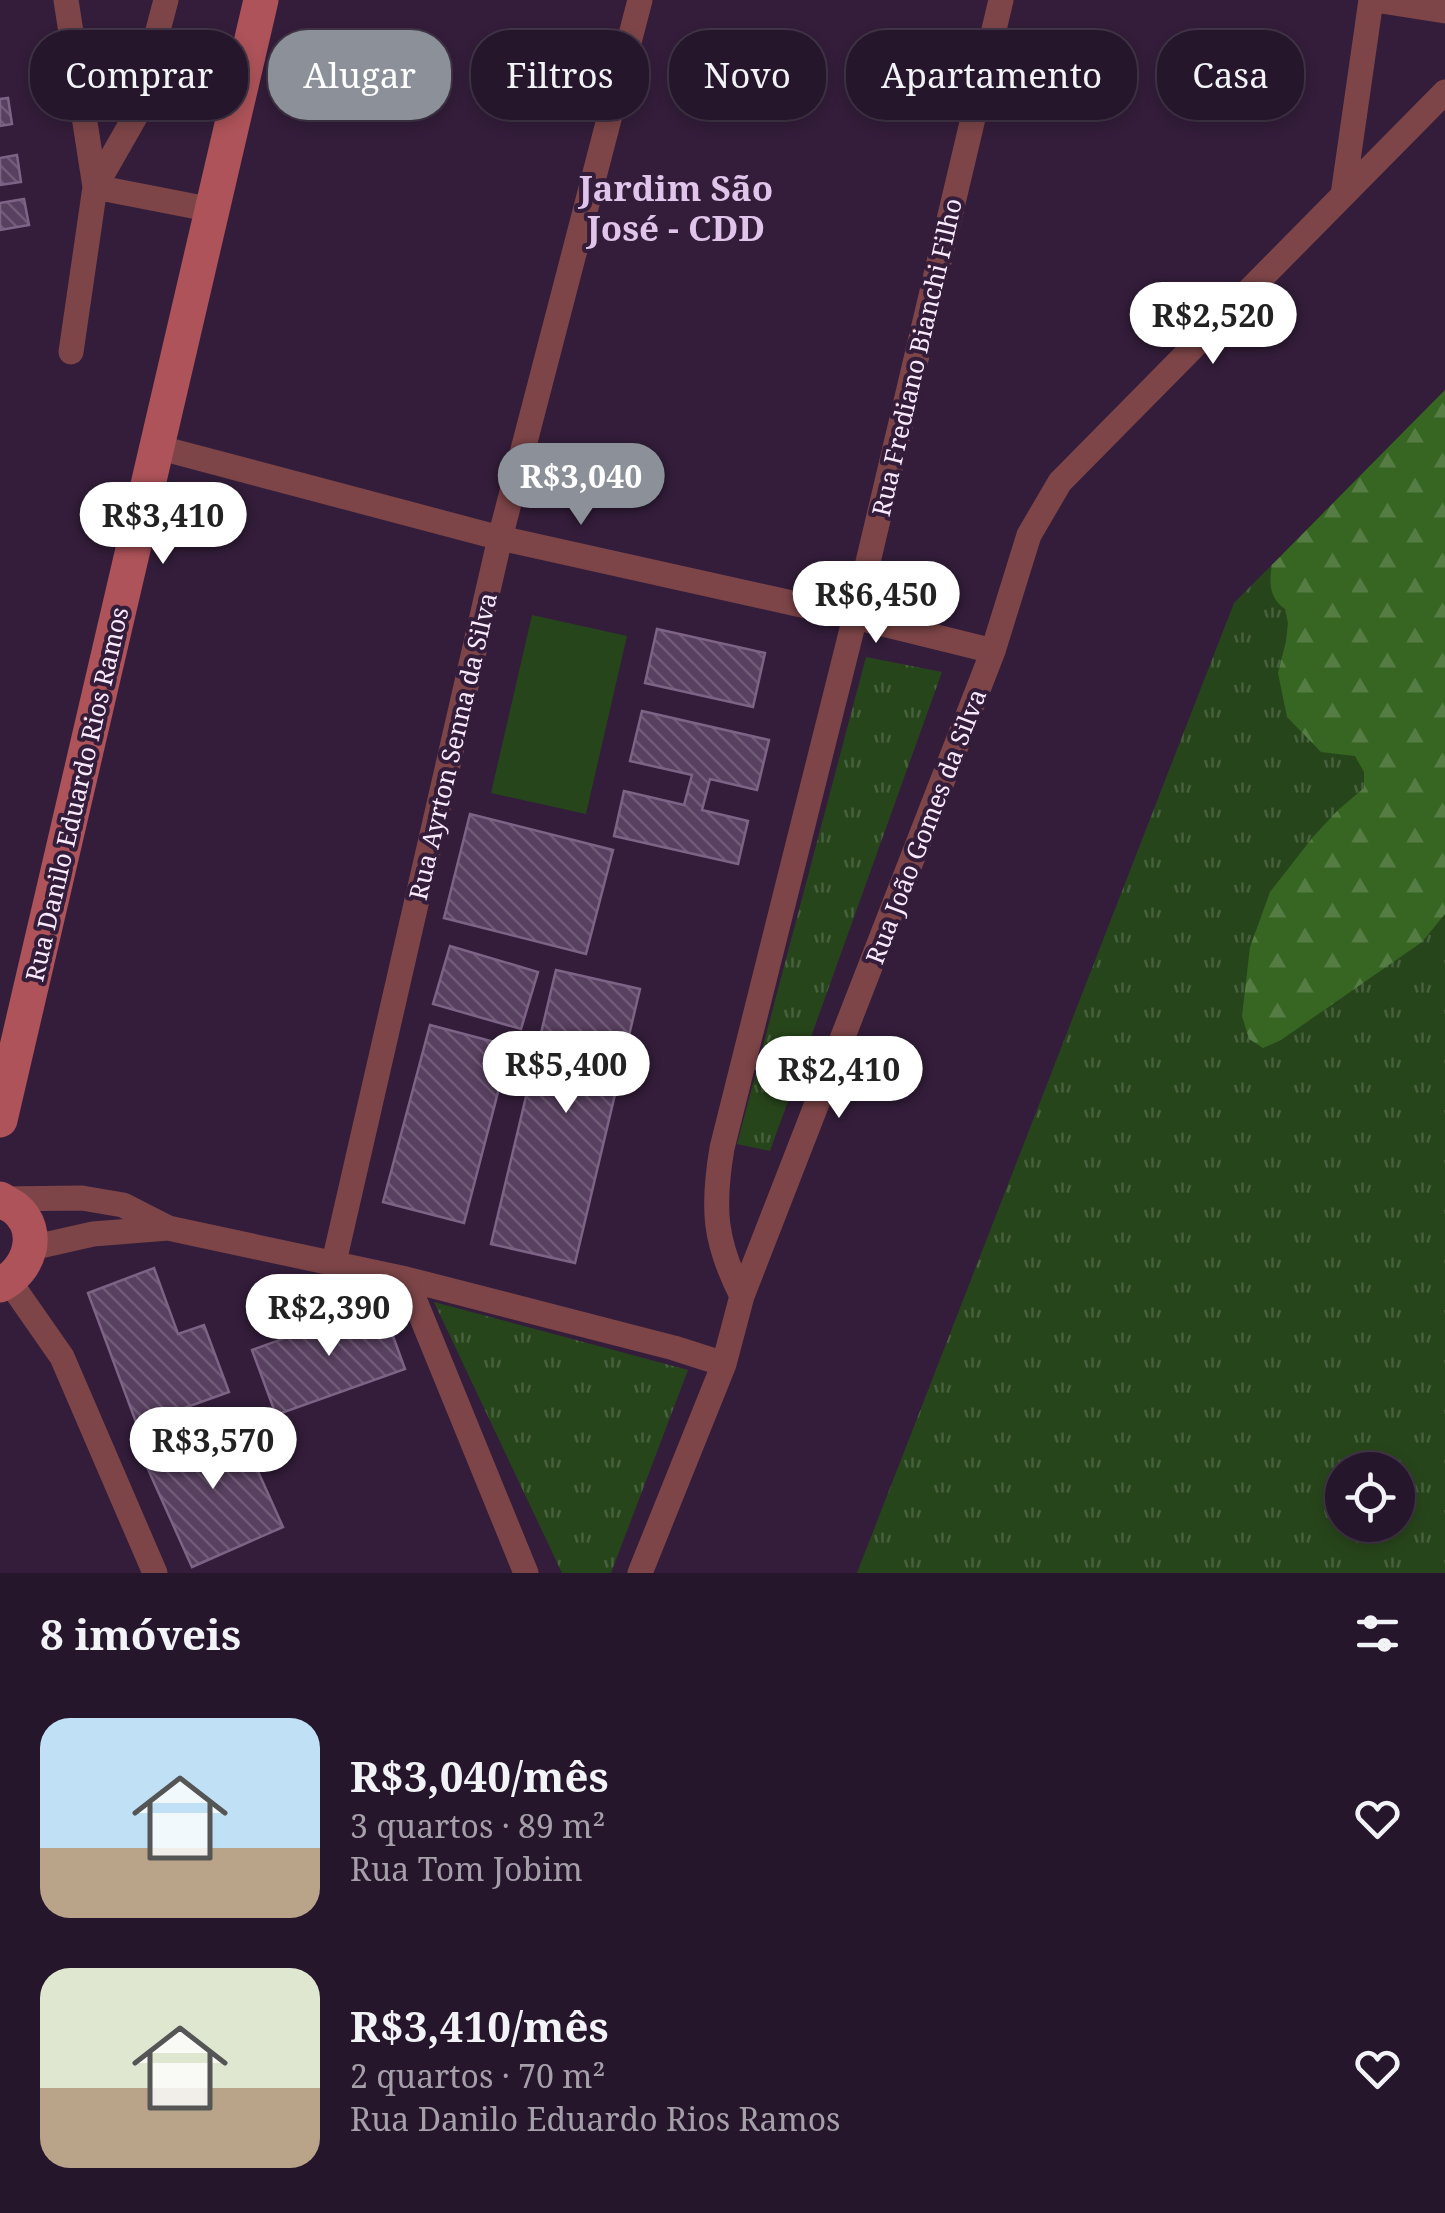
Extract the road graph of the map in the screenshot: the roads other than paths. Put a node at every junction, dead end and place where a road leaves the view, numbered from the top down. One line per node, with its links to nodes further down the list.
1 (66, 0): 9 (street)
2 (166, 0): 9 (street)
3 (261, 0): 11 (street, Rua Danilo Eduardo Rios Ramos)
4 (640, 0): 14 (street, Rua Ayrton Senna da Silva)
5 (1001, 0): 15 (street, Rua Frediano Bianchi Filho)
6 (1373, 0): 7 (street); 10 (street)
7 (1445, 11)
8 (1445, 92): 10 (street, Rua João Gomes da Silva)
9 (95, 187): 11 (street); 12 (street)
10 (1344, 194): 16 (street, Rua João Gomes da Silva)
11 (214, 210): 13 (street, Rua Danilo Eduardo Rios Ramos)
12 (71, 352)
13 (158, 448): 14 (street); 17 (street, Rua Danilo Eduardo Rios Ramos)
14 (500, 538): 15 (street); 21 (street, Rua Ayrton Senna da Silva)
15 (855, 617): 16 (street); 24 (street, Rua Frediano Bianchi Filho)
16 (993, 651): 24 (street, Rua João Gomes da Silva)
17 (0, 1120)
18 (0, 1199): 19 (street); 20 (street)
19 (168, 1228): 20 (street); 21 (street)
20 (30, 1248): 23 (street)
21 (334, 1262): 22 (street)
22 (406, 1278): 25 (street); 27 (street)
23 (4, 1283): 26 (street)
24 (742, 1296): 25 (street, Rua João Gomes da Silva)
25 (724, 1364): 28 (street, Rua João Gomes da Silva)
26 (155, 1573)
27 (526, 1573)
28 (640, 1573)

